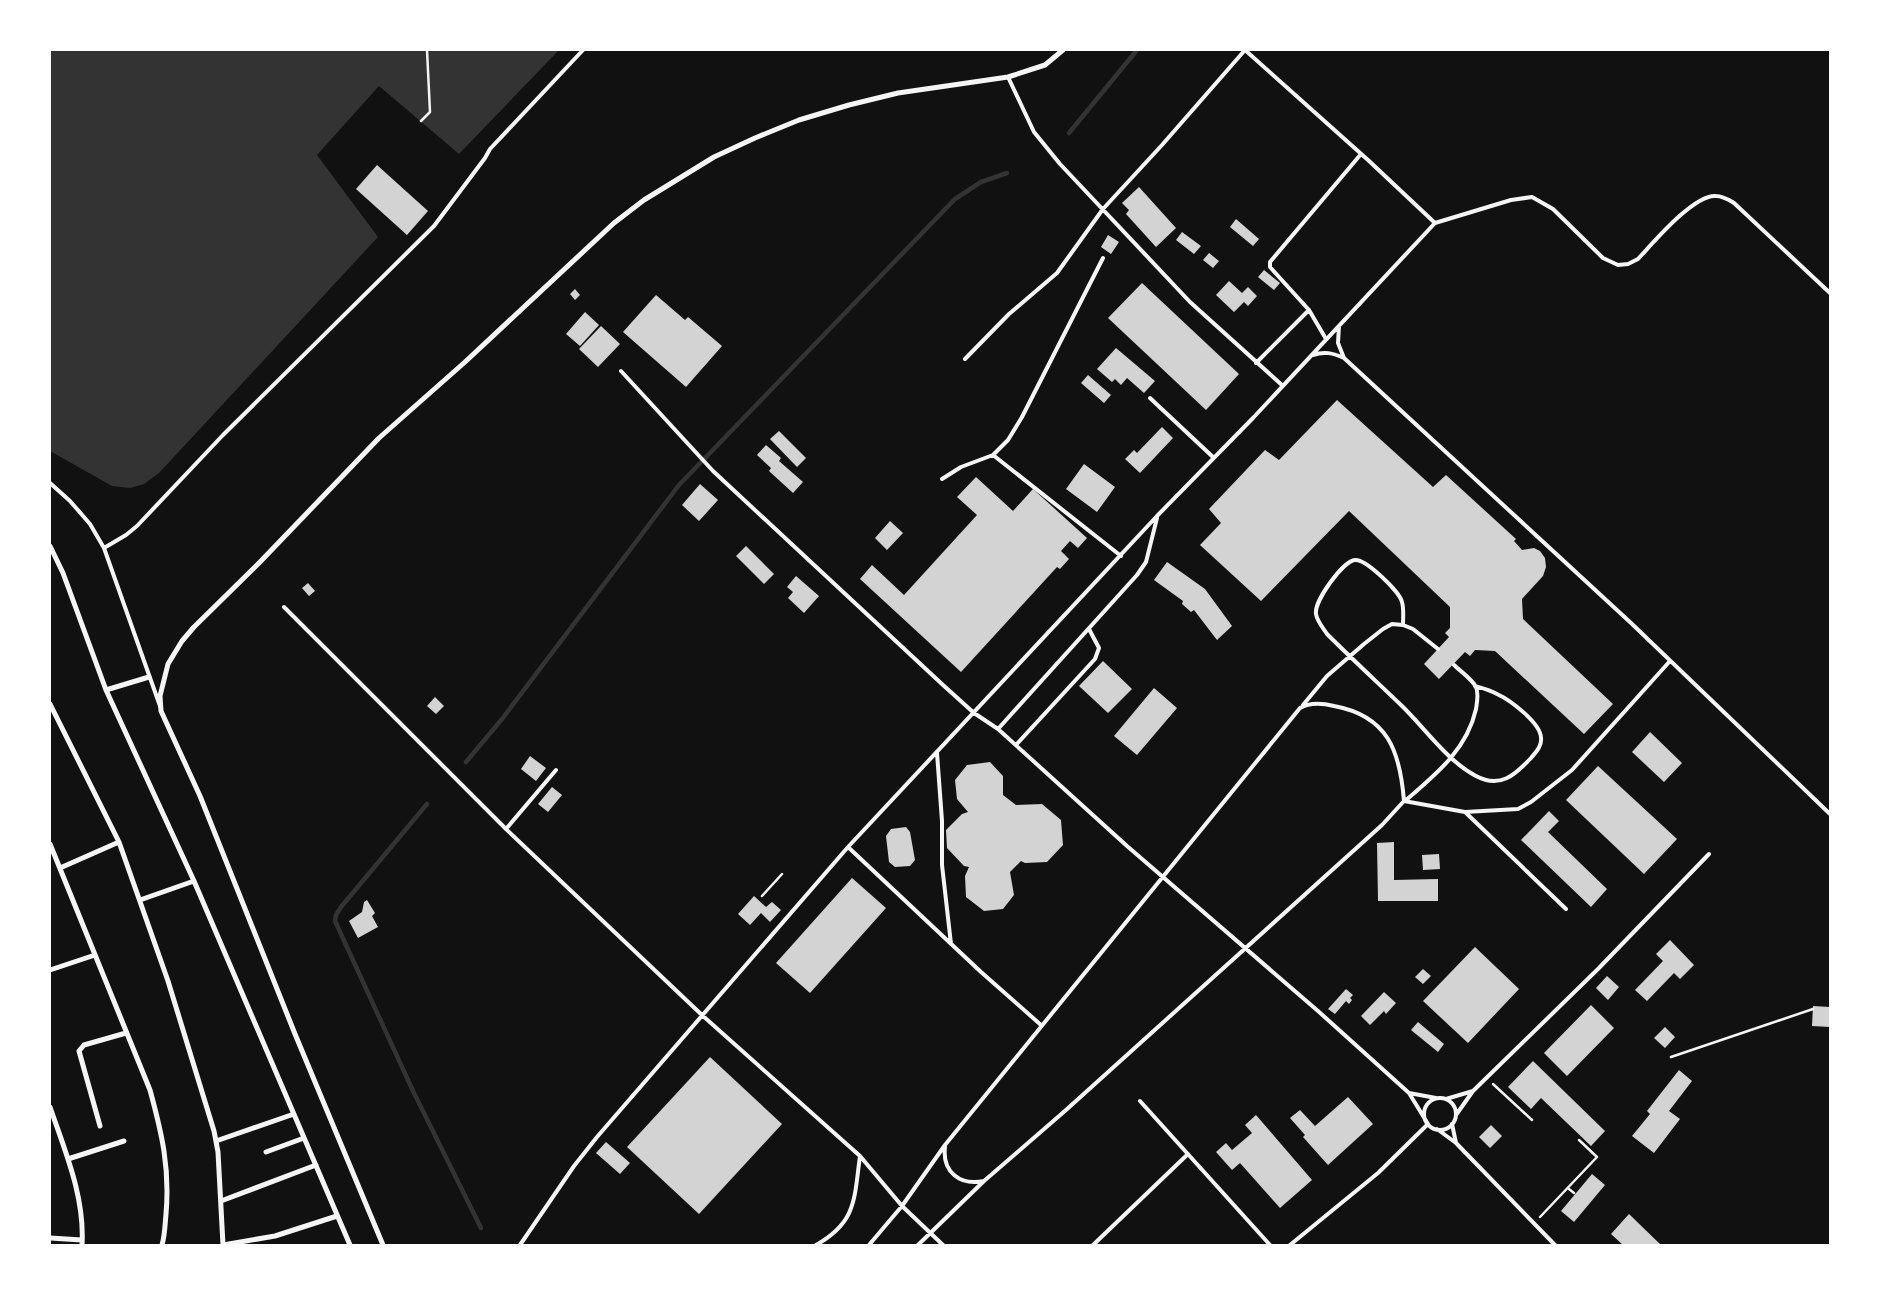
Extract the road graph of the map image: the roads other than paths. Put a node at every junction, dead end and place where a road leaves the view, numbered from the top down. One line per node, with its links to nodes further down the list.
1 (583, 50): 26 (lane)
2 (1064, 50): 4 (street)
3 (1245, 50): 5 (lane); 6 (lane)
4 (1008, 77): 6 (lane); 40 (street)
5 (1360, 154): 7 (lane); 10 (lane)
6 (1103, 209): 14 (lane); 16 (lane)
7 (1435, 223): 9 (lane); 11 (lane)
8 (1104, 258): 20 (lane)
9 (1830, 293)
10 (1309, 310): 12 (lane); 16 (lane)
11 (1339, 324): 12 (lane); 15 (lane)
12 (1326, 339): 13 (lane)
13 (1311, 355): 15 (lane); 18 (lane)
14 (966, 358)
15 (1344, 358): 33 (lane)
16 (1256, 363): 18 (lane)
17 (621, 371): 41 (lane)
18 (1283, 386): 21 (lane)
19 (1150, 398): 21 (lane)
20 (993, 455): 22 (lane); 27 (lane)
21 (1214, 458): 24 (lane)
22 (942, 479)
23 (50, 483): 26 (lane)
24 (1157, 516): 27 (lane); 30 (lane)
25 (50, 546): 37 (street)
26 (104, 548): 35 (lane)
27 (1120, 556): 41 (lane)
28 (284, 607): 50 (lane)
29 (1403, 625): 31 (lane); 32 (lane); 32 (lane)
30 (1088, 629): 42 (lane); 43 (lane)
31 (1438, 649)
32 (1349, 657): 39 (lane); 45 (lane)
33 (1670, 660): 48 (lane); 49 (lane)
34 (1454, 665): 36 (lane)
35 (149, 677): 37 (street); 40 (lane)
36 (1476, 686): 45 (lane); 45 (lane)
37 (106, 690): 57 (street)
38 (50, 704): 51 (street)
39 (1300, 708): 47 (lane); 56 (lane)
40 (161, 711): 99 (street)
41 (974, 713): 42 (lane); 44 (lane)
42 (998, 729): 43 (lane)
43 (1016, 745): 56 (lane)
44 (937, 753): 53 (lane); 60 (lane)
45 (1452, 758): 47 (lane)
46 (556, 770): 50 (lane)
47 (1404, 801): 48 (lane); 61 (lane)
48 (1465, 812): 59 (lane)
49 (1830, 814)
50 (506, 829): 64 (lane)
51 (119, 842): 55 (street); 58 (street)
52 (50, 844): 55 (street)
53 (848, 847): 60 (lane); 64 (lane)
54 (1709, 854): 67 (lane)
55 (60, 868): 62 (street)
56 (1162, 876): 61 (lane); 65 (lane)
57 (194, 880): 58 (street); 73 (street)
58 (140, 900): 81 (street)
59 (1566, 909)
60 (951, 944): 65 (lane)
61 (1244, 949): 68 (lane); 89 (lane)
62 (94, 955): 63 (street); 66 (street)
63 (50, 970)
64 (703, 1016): 86 (lane); 100 (lane)
65 (1041, 1026): 83 (lane)
66 (126, 1033): 77 (street); 96 (street)
67 (1473, 1091): 70 (lane); 74 (lane)
68 (1409, 1093): 69 (lane); 75 (lane)
69 (1436, 1098): 70 (lane); 75 (lane)
70 (1446, 1099): 74 (lane)
71 (1140, 1100): 85 (lane)
72 (50, 1106): 87 (street)
73 (294, 1114): 79 (street); 81 (street)
74 (1456, 1115): 76 (lane)
75 (1428, 1124): 78 (lane); 107 (lane)
76 (1452, 1124): 78 (lane); 82 (lane)
77 (100, 1126)
78 (1437, 1129): 82 (lane)
79 (304, 1138): 84 (street); 88 (street)
80 (124, 1141): 87 (street)
81 (216, 1141): 90 (street)
82 (1456, 1142): 108 (lane)
83 (945, 1145): 89 (lane); 91 (lane)
84 (266, 1152)
85 (1188, 1154): 105 (lane); 106 (lane)
86 (860, 1156): 91 (lane); 101 (lane)
87 (68, 1160): 95 (street)
88 (316, 1165): 90 (street); 92 (street)
89 (984, 1181): 93 (lane)
90 (221, 1201): 97 (street)
91 (902, 1206): 93 (lane); 102 (lane)
92 (337, 1216): 97 (street); 98 (street)
93 (930, 1234): 103 (lane); 104 (lane)
94 (50, 1238): 95 (street)
95 (82, 1242)
96 (162, 1245)
97 (223, 1245)
98 (350, 1245)
99 (383, 1245)
100 (520, 1245)
101 (816, 1245)
102 (869, 1245)
103 (918, 1245)
104 (943, 1245)
105 (1093, 1245)
106 (1270, 1245)
107 (1290, 1245)
108 (1555, 1245)

